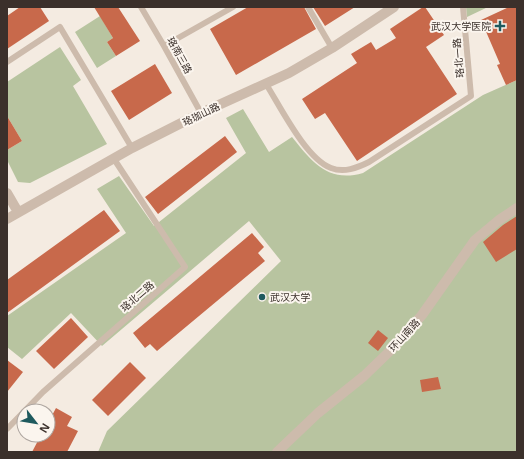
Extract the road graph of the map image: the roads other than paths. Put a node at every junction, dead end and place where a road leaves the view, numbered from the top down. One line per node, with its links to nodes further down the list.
1 (141, 7): 6 (lane, 珞南三路)
2 (234, 7): 6 (lane)
3 (308, 7): 7 (lane)
4 (394, 7): 7 (street, 珞珈山路)
5 (464, 7): 9 (lane, 珞北一路)
6 (164, 46): 10 (lane, 珞南三路)
7 (332, 48): 9 (street, 珞珈山路)
8 (7, 62): 11 (lane)
9 (266, 84): 10 (street, 珞珈山路)
10 (201, 113): 11 (street, 珞珈山路)
11 (132, 148): 12 (street, 珞珈山路)
12 (114, 159): 15 (street, 珞珈山路); 17 (lane, 珞北二路)
13 (7, 193): 15 (street)
14 (517, 208): 18 (street, 环山南路)
15 (18, 212): 16 (street, 珞珈山路)
16 (7, 219)
17 (7, 429)
18 (277, 452)

